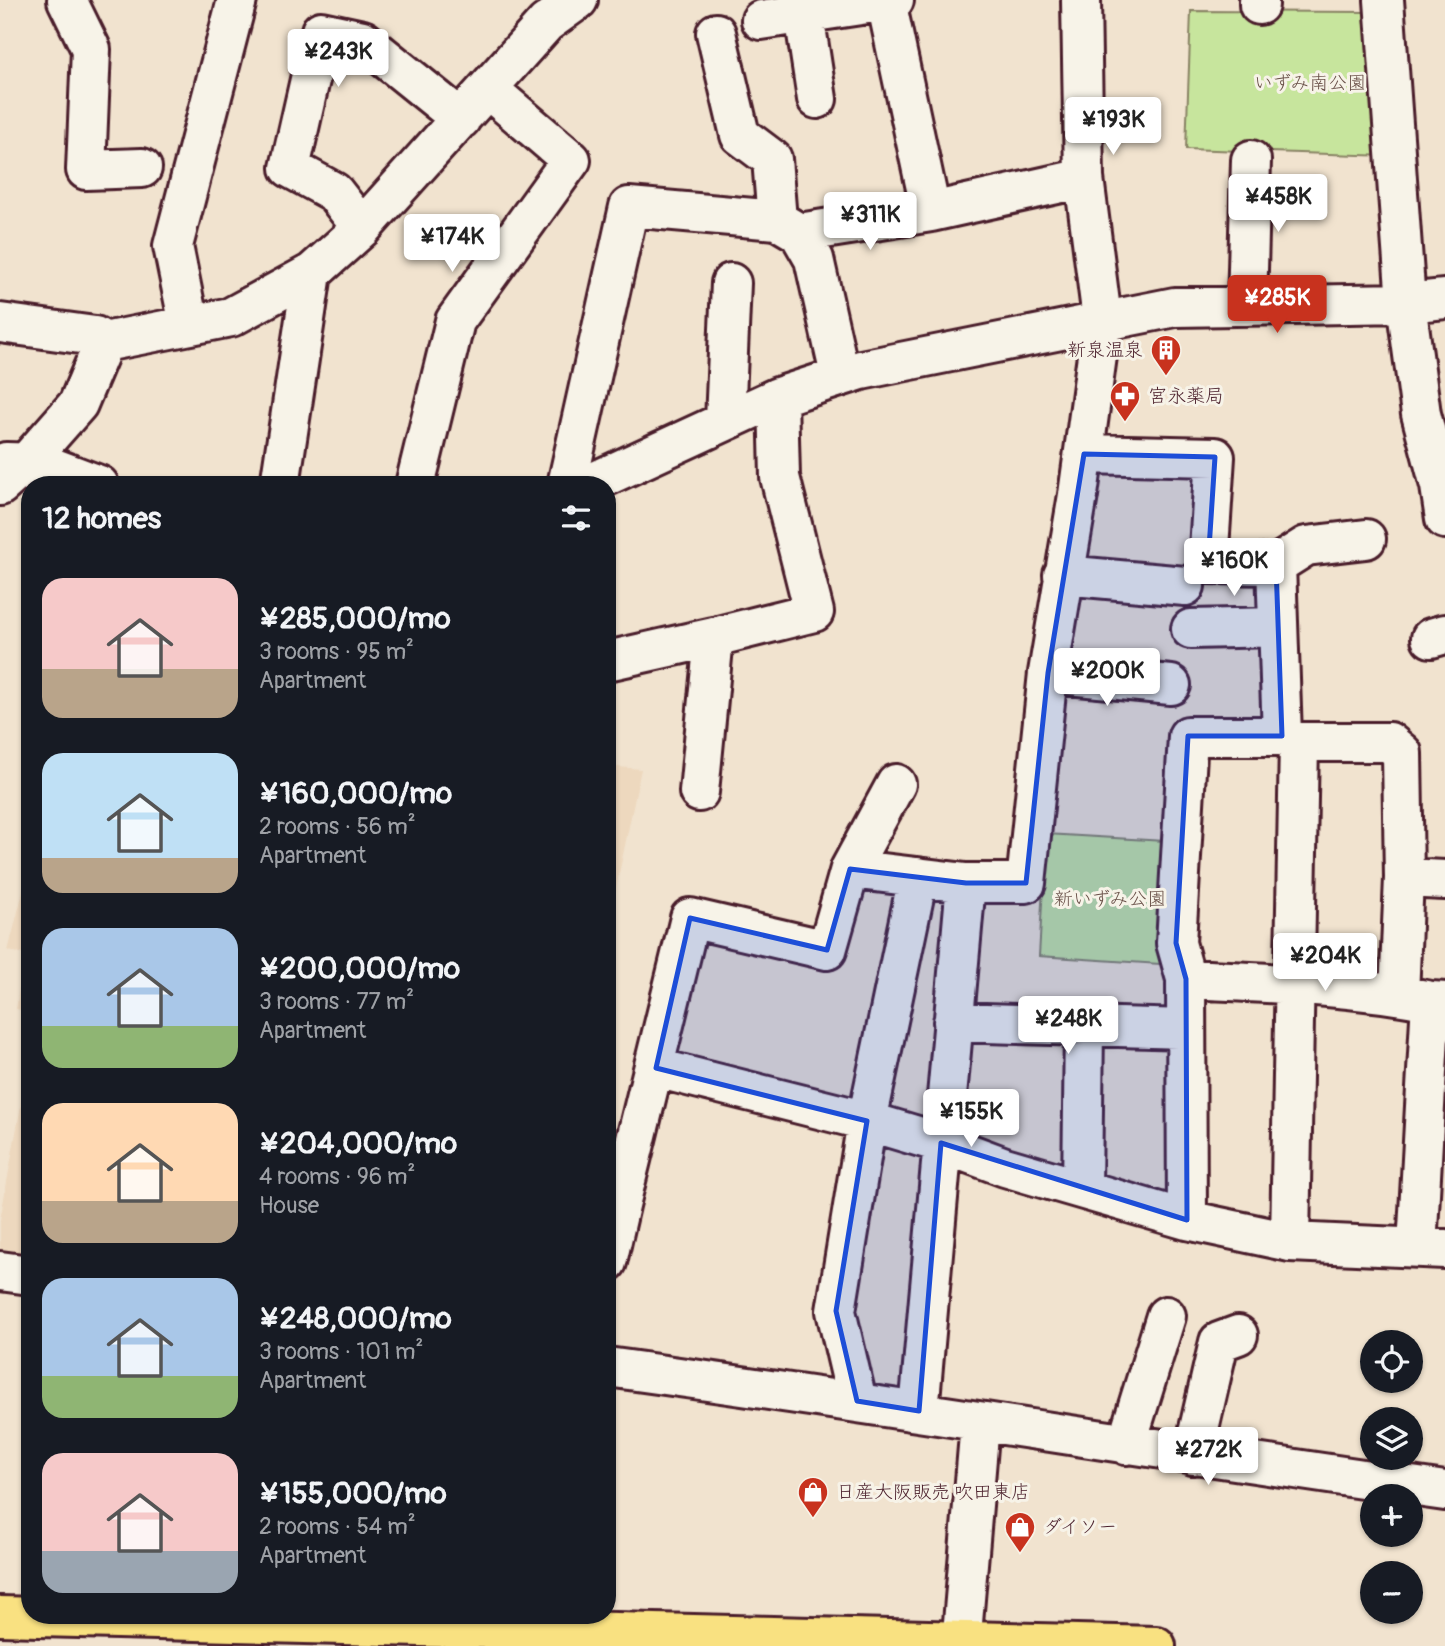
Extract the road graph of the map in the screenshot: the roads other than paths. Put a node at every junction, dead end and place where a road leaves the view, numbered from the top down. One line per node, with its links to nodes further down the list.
1 (67, 0): 15 (street)
2 (237, 0): 27 (street)
3 (578, 0): 7 (street)
4 (1384, 0): 23 (street)
5 (875, 2): 8 (street); 17 (street)
6 (1076, 3): 16 (street)
7 (534, 11): 11 (street)
8 (804, 14): 9 (street); 12 (street)
9 (761, 20)
10 (716, 33): 18 (street)
11 (488, 89): 13 (street); 36 (street)
12 (817, 99)
13 (461, 119): 19 (street); 19 (street)
14 (1251, 160): 24 (street)
15 (142, 168)
16 (1084, 178): 17 (street); 25 (street)
17 (931, 212): 18 (street)
18 (788, 227): 29 (street); 37 (street)
19 (362, 228): 20 (street)
20 (312, 272): 27 (street); 35 (street)
21 (731, 283): 31 (street)
22 (1445, 299): 23 (street)
23 (1406, 303): 24 (street); 39 (street)
24 (1247, 306): 25 (street)
25 (1102, 319): 29 (street); 32 (street)
26 (0, 323): 28 (street)
27 (190, 325): 28 (street)
28 (104, 342): 33 (street)
29 (840, 375): 30 (street)
30 (778, 397): 31 (street); 46 (street)
31 (725, 421): 38 (street)
32 (1084, 454): 41 (street); 42 (street)
33 (8, 471): 34 (street)
34 (75, 476)
35 (281, 476)
36 (417, 476)
37 (569, 476)
38 (606, 476)
39 (1445, 519)
40 (1366, 539): 41 (street)
41 (1276, 565): 44 (street)
42 (1063, 575): 43 (street); 48 (street)
43 (1185, 586)
44 (1278, 627): 45 (street); 50 (street)
45 (1191, 629)
46 (714, 637): 47 (street); 52 (street)
47 (616, 659)
48 (1048, 673): 49 (street); 57 (street)
49 (1171, 685)
50 (1291, 739): 55 (street); 58 (street); 59 (street)
51 (897, 784): 53 (street)
52 (699, 792)
53 (850, 869): 54 (street); 64 (street)
54 (918, 877): 57 (street); 65 (street)
55 (1404, 878): 56 (street); 60 (street)
56 (1445, 880)
57 (966, 883): 61 (street)
58 (1186, 979): 59 (street); 63 (street)
59 (1296, 985): 60 (street); 70 (street)
60 (1425, 999): 71 (street)
61 (953, 1022): 62 (street); 66 (street)
62 (1084, 1027): 63 (street); 67 (street)
63 (1186, 1029): 69 (street)
64 (656, 1068): 65 (street); 68 (street)
65 (867, 1121): 66 (street); 77 (street)
66 (942, 1143): 67 (street); 78 (street)
67 (1082, 1189): 69 (street)
68 (616, 1198)
69 (1187, 1220): 70 (street)
70 (1290, 1242): 71 (street)
71 (1431, 1248)
72 (0, 1271): 73 (street)
73 (21, 1274)
74 (1166, 1316): 80 (street)
75 (1238, 1335): 81 (street)
76 (616, 1368): 77 (street)
77 (857, 1401): 78 (street)
78 (919, 1410): 79 (street)
79 (980, 1423): 80 (street); 87 (street)
80 (1126, 1445): 81 (street)
81 (1194, 1455): 82 (street)
82 (1445, 1491)
83 (0, 1616): 84 (highway)
84 (21, 1616)
85 (295, 1624): 86 (highway)
86 (466, 1630): 87 (highway)
87 (962, 1644): 88 (highway)
88 (1156, 1646)

